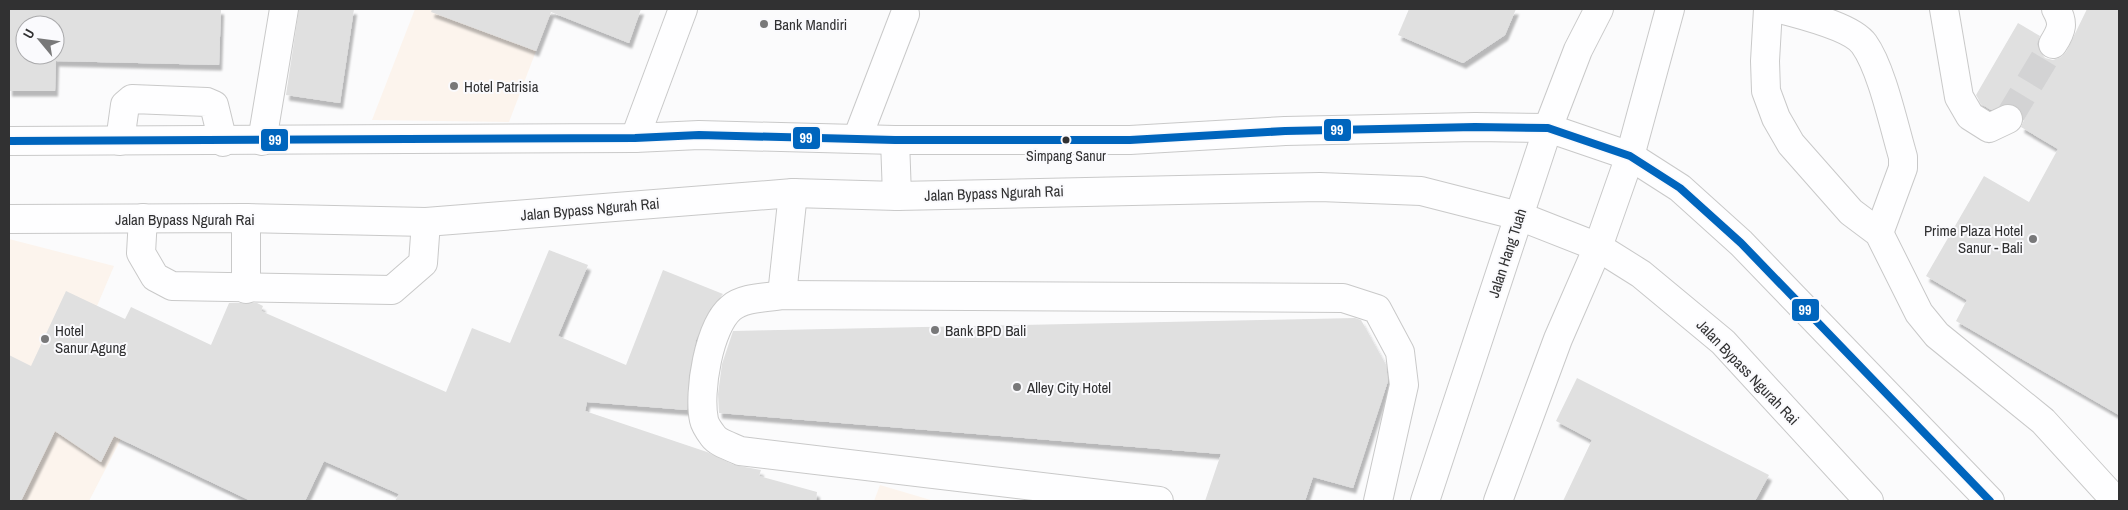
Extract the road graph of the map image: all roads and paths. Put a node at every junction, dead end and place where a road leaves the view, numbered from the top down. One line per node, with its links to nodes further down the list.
1 (284, 9): 18 (main road)
2 (683, 9): 13 (main road)
3 (1599, 9): 12 (main road, Jalan Hang Tuah)
4 (1670, 9): 20 (main road)
5 (1768, 9): 28 (main road)
6 (1780, 9): 28 (main road)
7 (1944, 9): 11 (main road)
8 (2056, 9): 10 (main road)
9 (906, 14): 14 (main road)
10 (2053, 44)
11 (2008, 119)
12 (1548, 128): 15 (main road); 20 (main road); 23 (main road, Jalan Hang Tuah)
13 (634, 138): 14 (main road); 18 (main road)
14 (857, 139): 15 (main road)
15 (895, 140): 22 (main road)
16 (9, 141): 17 (main road)
17 (120, 141): 19 (main road); 19 (main road)
18 (262, 141): 19 (main road)
19 (223, 142)
20 (1630, 156): 29 (main road); 37 (main road)
21 (793, 193): 22 (main road, Jalan Bypass Ngurah Rai); 27 (main road, Jalan Bypass Ngurah Rai); 31 (main road)
22 (897, 196): 23 (main road, Jalan Bypass Ngurah Rai)
23 (1519, 216): 29 (main road, Jalan Bypass Ngurah Rai); 34 (main road, Jalan Hang Tuah)
24 (143, 218): 25 (main road, Jalan Bypass Ngurah Rai); 26 (main road, Jalan Bypass Ngurah Rai); 30 (main road)
25 (246, 218): 27 (main road, Jalan Bypass Ngurah Rai); 30 (main road)
26 (9, 219)
27 (426, 222): 30 (main road)
28 (1879, 233): 38 (main road)
29 (1598, 247): 35 (main road); 36 (main road, Jalan Bypass Ngurah Rai)
30 (246, 289)
31 (782, 295): 32 (main road); 33 (main road)
32 (1159, 501)
33 (1378, 501)
34 (1425, 501)
35 (1498, 501)
36 (1869, 501)
37 (1990, 501)
38 (2116, 501)

